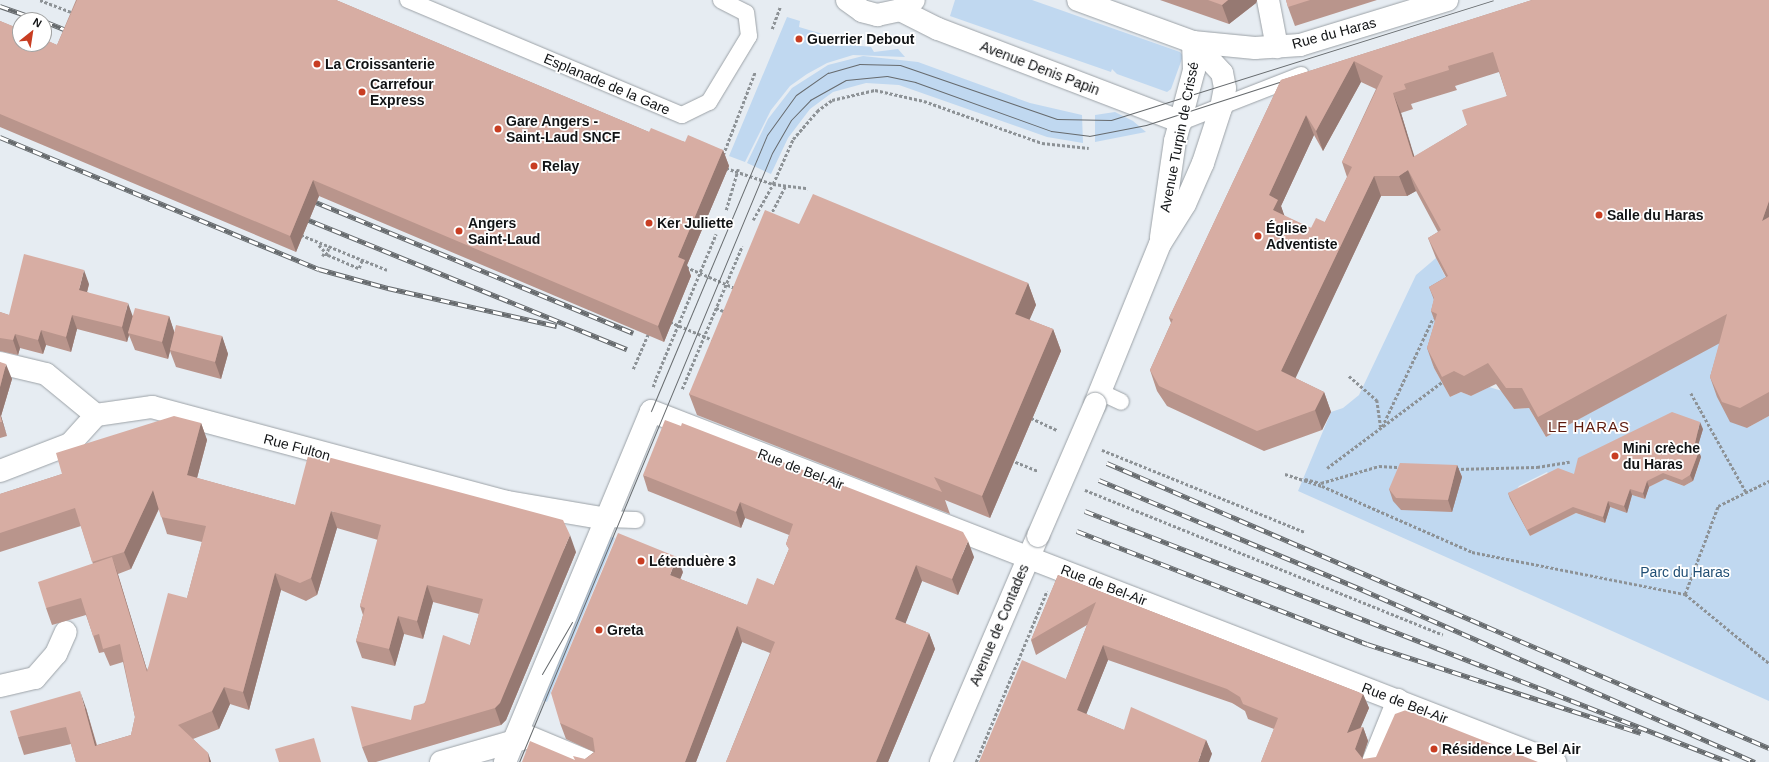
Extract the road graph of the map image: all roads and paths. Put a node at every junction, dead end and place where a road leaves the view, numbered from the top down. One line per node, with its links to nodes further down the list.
1 (40, 0): 10 (path)
2 (408, 0): 3 (lane, Esplanade de la Gare)
3 (721, 0)
4 (847, 0): 8 (street)
5 (1078, 0): 12 (street)
6 (1268, 0): 13 (street)
7 (1448, 0): 13 (street, Rue du Haras)
8 (907, 5): 17 (street, Avenue Denis Papin)
9 (780, 7): 11 (path)
10 (82, 17)
11 (769, 36)
12 (1193, 42): 13 (street, Rue du Haras); 16 (street, Avenue Turpin de Crissé); 17 (street, Avenue Turpin de Crissé)
13 (1277, 46)
14 (758, 65): 19 (path)
15 (1317, 70): 16 (lane)
16 (1221, 108): 17 (lane); 30 (street, Avenue Turpin de Crissé)
17 (1181, 122): 30 (street, Avenue Turpin de Crissé)
18 (1089, 148): 22 (path)
19 (721, 159)
20 (718, 167): 21 (path)
21 (738, 169): 22 (path); 25 (path)
22 (773, 184): 23 (path); 27 (path)
23 (785, 186): 24 (path); 26 (path)
24 (808, 188)
25 (726, 210)
26 (768, 219)
27 (753, 220)
28 (294, 232): 32 (path)
29 (716, 234): 48 (path, bridge)
30 (1160, 244): 52 (street, Avenue Turpin de Crissé)
31 (319, 245): 35 (path)
32 (330, 246): 34 (path); 35 (path)
33 (742, 246): 39 (path, bridge)
34 (322, 254)
35 (362, 260): 37 (path)
36 (681, 265): 38 (path)
37 (387, 270)
38 (738, 289)
39 (716, 308): 40 (path); 50 (path, bridge)
40 (733, 315)
41 (1433, 318): 56 (path)
42 (663, 320): 44 (path)
43 (652, 326): 46 (path, bridge)
44 (718, 342)
45 (0, 363): 54 (street)
46 (633, 369)
47 (1349, 376): 56 (path)
48 (656, 378)
49 (1442, 382): 56 (path)
50 (682, 389)
51 (1691, 393): 68 (path)
52 (1098, 398): 53 (lane); 66 (street, Avenue Turpin de Crissé, bridge)
53 (1121, 402)
54 (96, 415): 64 (street); 69 (street, Rue Fulton)
55 (1027, 416): 57 (path)
56 (1381, 427): 62 (path)
57 (1063, 432)
58 (1099, 448): 71 (path)
59 (1009, 460): 66 (path)
60 (1570, 462): 63 (path)
61 (1408, 467): 73 (path)
62 (1327, 468)
63 (1453, 469)
64 (0, 471)
65 (1769, 481): 68 (path)
66 (1052, 482): 72 (street, Avenue de Contades, bridge)
67 (1083, 489): 75 (path)
68 (1746, 492): 73 (path)
69 (606, 519): 70 (lane); 72 (street, Rue de Bel-Air); 79 (street)
70 (636, 520)
71 (1305, 532)
72 (1029, 556): 78 (street, Rue de Bel-Air); 83 (street, Avenue de Contades); 84 (path)
73 (1685, 594): 76 (path)
74 (66, 632): 77 (street)
75 (1443, 635)
76 (1769, 663)
77 (0, 686)
78 (1398, 700): 85 (street); 86 (street, Rue de Bel-Air)
79 (514, 740): 80 (street); 81 (street); 82 (street)
80 (441, 762)
81 (504, 762)
82 (589, 762)
83 (941, 762)
84 (976, 762)
85 (1373, 762)
86 (1554, 762)

